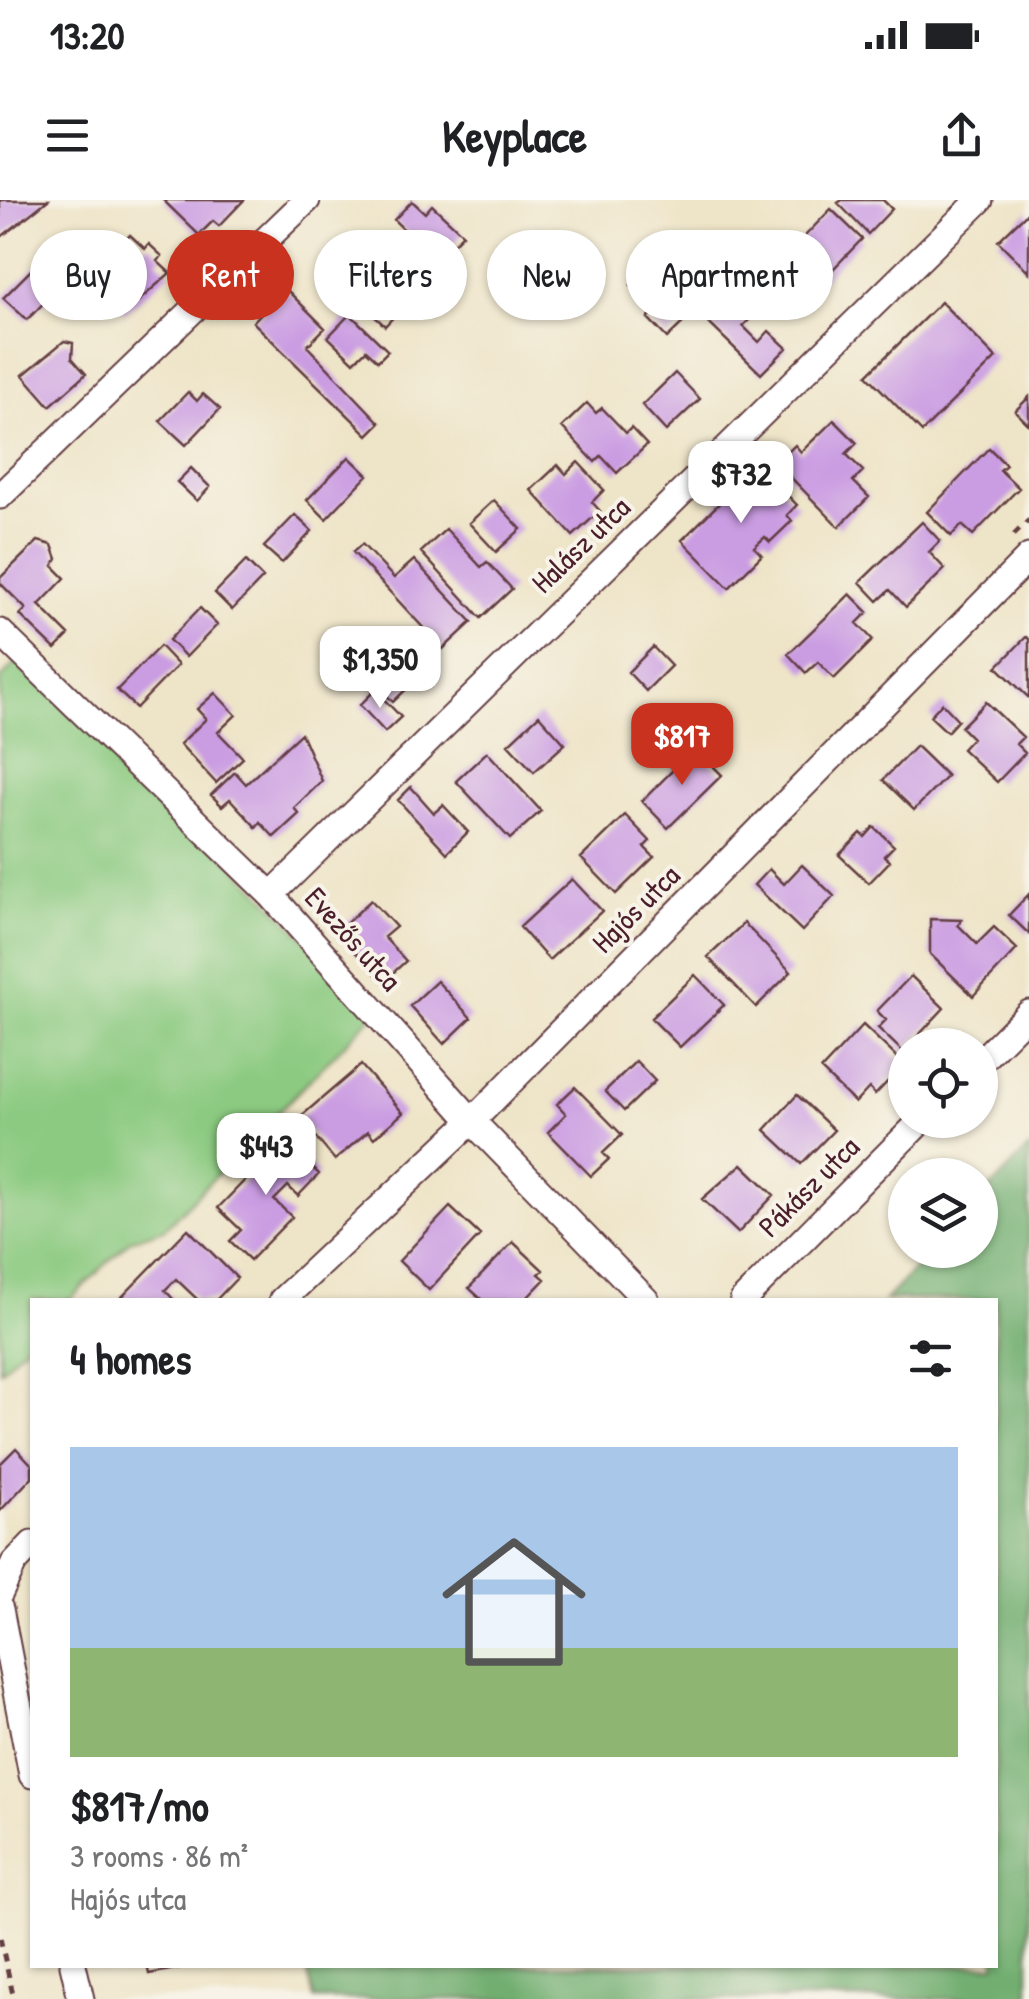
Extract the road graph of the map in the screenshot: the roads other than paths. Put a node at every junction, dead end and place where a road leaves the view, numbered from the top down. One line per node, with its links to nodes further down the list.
1 (307, 200): 3 (street)
2 (980, 200): 6 (street, Halász utca)
3 (0, 496)
4 (1029, 557): 9 (street, Hajós utca)
5 (0, 632): 6 (street, Evezős utca)
6 (271, 895): 9 (street, Evezős utca)
7 (1029, 1013): 8 (street)
8 (998, 1044)
9 (472, 1121): 11 (street, Hajós utca); 12 (street, Evezős utca)
10 (904, 1138): 13 (street, Pákász utca)
11 (284, 1298)
12 (644, 1298)
13 (745, 1298)
14 (30, 1546): 15 (street)
15 (0, 1593)
16 (0, 1609): 17 (street)
17 (30, 1765)
18 (74, 1968): 19 (street)
19 (81, 1999)

